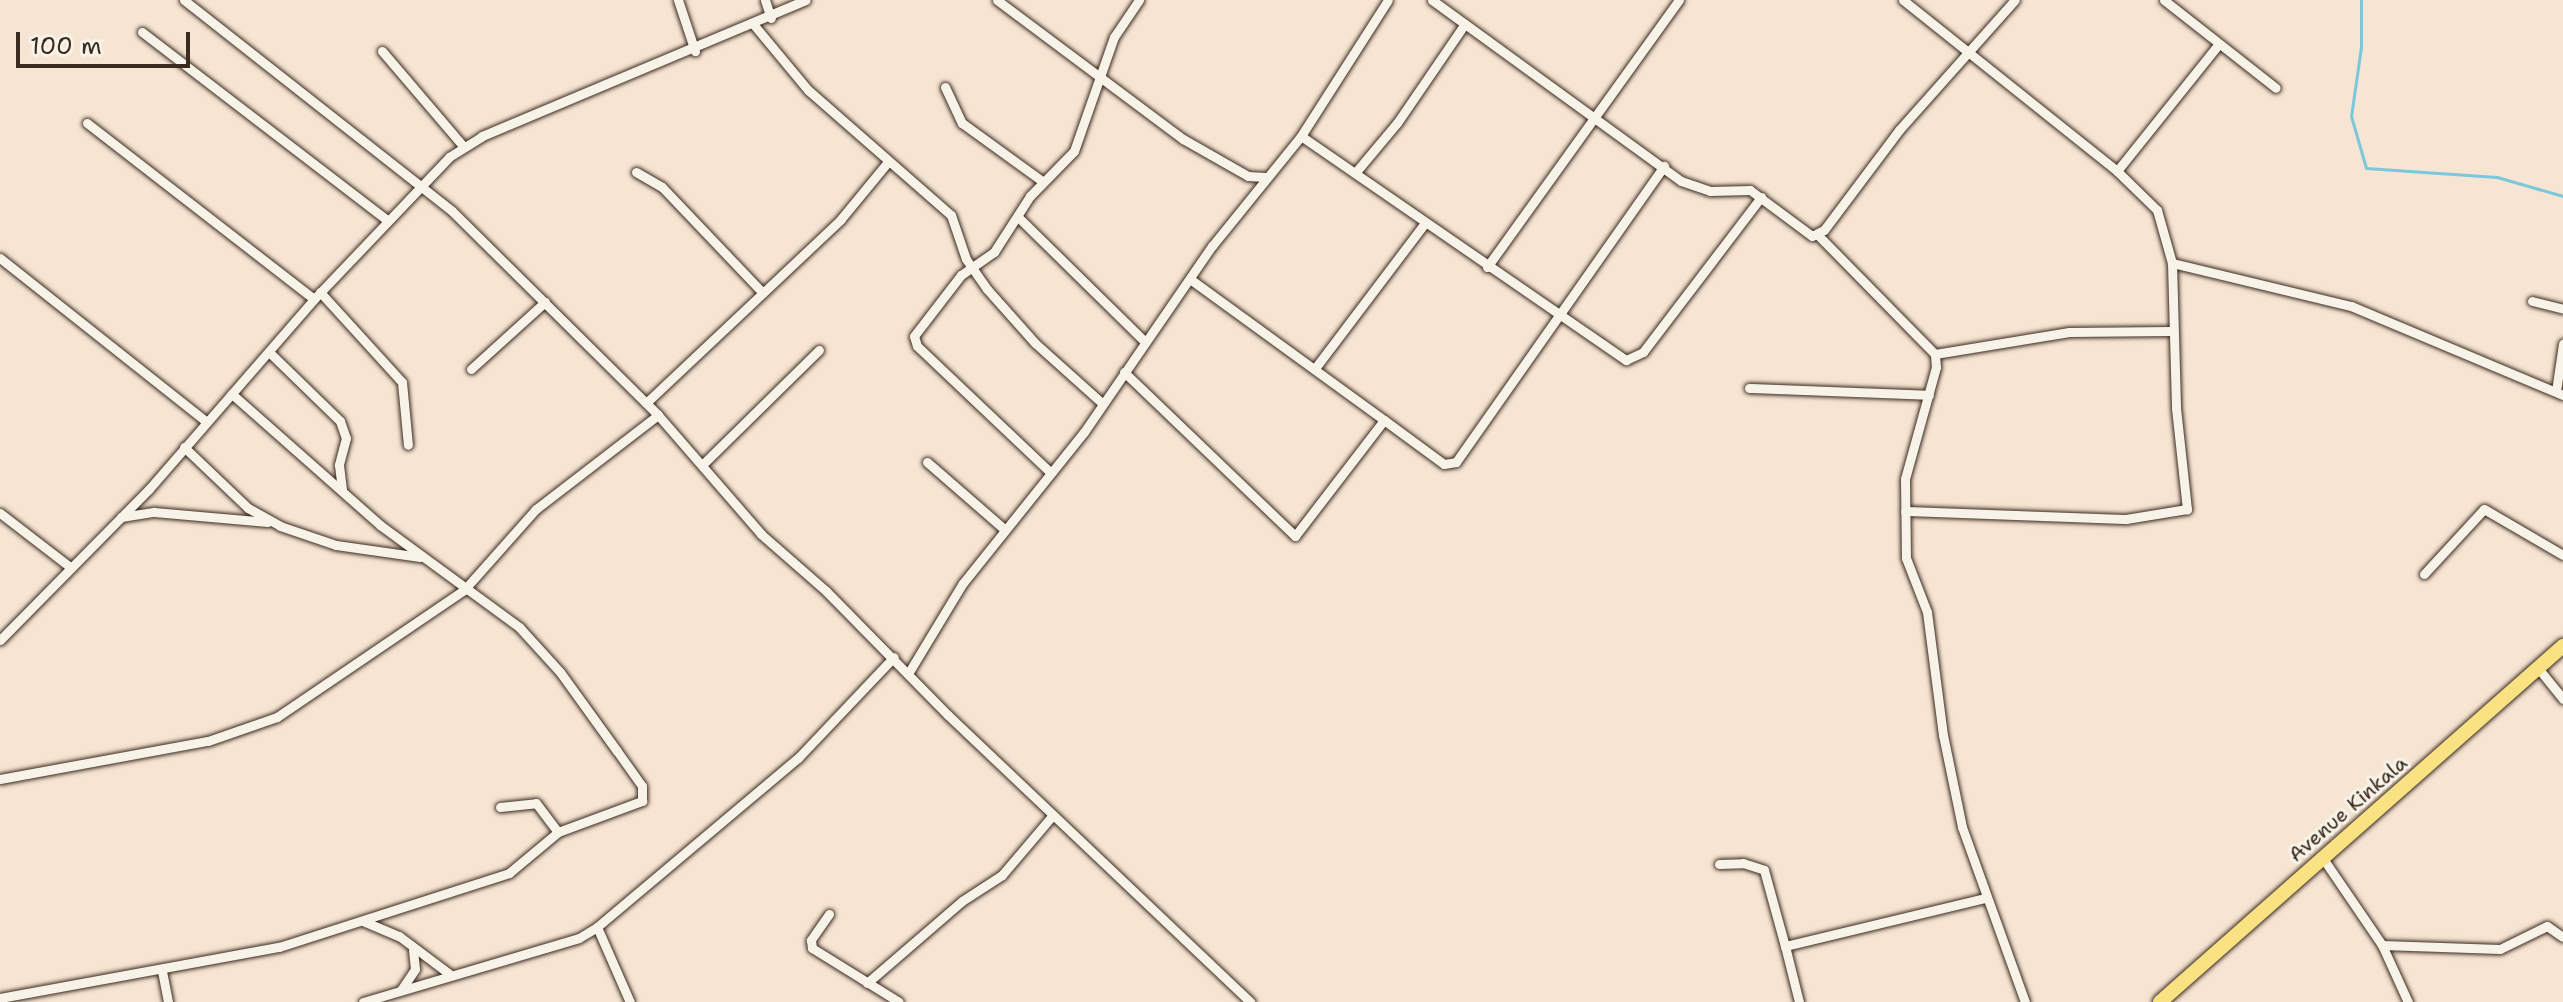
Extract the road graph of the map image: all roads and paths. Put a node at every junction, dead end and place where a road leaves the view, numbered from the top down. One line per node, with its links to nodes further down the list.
1 (184, 0): 35 (street)
2 (678, 0): 19 (street)
3 (765, 0): 13 (street)
4 (806, 0): 13 (street)
5 (997, 0): 21 (street)
6 (1139, 0): 21 (street)
7 (1388, 0): 26 (street)
8 (1432, 0): 15 (street)
9 (1679, 0): 24 (street)
10 (1903, 0): 20 (street)
11 (2015, 0): 20 (street)
12 (2164, 0): 17 (street)
13 (771, 18): 14 (street)
14 (754, 25): 19 (street); 28 (street)
15 (1464, 25): 24 (street); 32 (street)
16 (142, 32): 38 (street)
17 (2218, 45): 23 (street); 30 (street)
18 (382, 51): 27 (street)
19 (695, 51): 27 (street)
20 (1968, 54): 30 (street); 40 (street)
21 (1101, 78): 33 (street); 34 (street)
22 (945, 87): 34 (street)
23 (2276, 88)
24 (1599, 117): 29 (street); 43 (street)
25 (87, 123): 47 (street)
26 (1301, 136): 32 (street); 33 (street)
27 (463, 146): 35 (street)
28 (887, 163): 44 (street); 46 (street)
29 (1664, 166): 36 (street); 51 (street)
30 (2117, 171): 42 (street)
31 (636, 172): 46 (street)
32 (1355, 173): 39 (street)
33 (1266, 177): 45 (street)
34 (1042, 181): 37 (street)
35 (421, 184): 38 (street); 49 (street)
36 (1761, 197): 40 (street); 51 (street)
37 (1018, 217): 44 (street); 53 (street)
38 (387, 220): 47 (street)
39 (1424, 224): 43 (street); 58 (street)
40 (1817, 234): 57 (street)
41 (0, 258): 69 (street)
42 (2172, 263): 52 (street); 62 (street)
43 (1487, 267): 51 (street)
44 (973, 270): 66 (street); 74 (street)
45 (1190, 279): 53 (street); 58 (street)
46 (763, 293): 65 (street)
47 (317, 295): 56 (street); 70 (street)
48 (2532, 301): 50 (street)
49 (545, 302): 59 (street); 65 (street)
50 (2563, 309)
51 (1556, 316): 68 (street)
52 (2171, 331): 57 (street); 76 (street)
53 (1145, 342): 60 (street)
54 (2563, 344): 62 (street)
55 (819, 350): 73 (street)
56 (269, 352): 63 (street); 75 (street)
57 (1935, 354): 64 (street)
58 (1316, 367): 68 (street)
59 (471, 369)
60 (1124, 372): 66 (street); 68 (street)
61 (1749, 388): 64 (street)
62 (2560, 393)
63 (232, 394): 69 (street); 75 (street)
64 (1929, 395): 76 (street)
65 (646, 403): 67 (street)
66 (1103, 404): 74 (street)
67 (658, 415): 73 (street); 85 (street)
68 (1384, 420)
69 (206, 421): 71 (street)
70 (408, 445)
71 (184, 447): 78 (street); 79 (street)
72 (927, 462): 80 (street)
73 (702, 465): 88 (street)
74 (1051, 473): 80 (street)
75 (342, 491): 82 (street)
76 (1905, 511): 98 (street)
77 (0, 513): 83 (street)
78 (121, 517): 79 (street); 83 (street)
79 (272, 522): 82 (street)
80 (1003, 528): 90 (street)
81 (2563, 555): 84 (street)
82 (420, 557): 85 (street)
83 (70, 567): 86 (street)
84 (2424, 574)
85 (464, 590): 92 (street); 95 (street)
86 (0, 640)
87 (2563, 646): 89 (main road, Avenue Kinkala)
88 (894, 657): 90 (street); 101 (street)
89 (2538, 668): 91 (street); 96 (main road, Avenue Kinkala)
90 (909, 672): 94 (street)
91 (2563, 699)
92 (0, 779)
93 (500, 807): 95 (street)
94 (1052, 816): 108 (street); 116 (street)
95 (558, 832): 100 (street)
96 (2322, 857): 103 (street); 119 (main road, Avenue Kinkala)
97 (1719, 864): 104 (street)
98 (1985, 898): 104 (street); 118 (street)
99 (829, 914): 108 (street)
100 (363, 921): 105 (street); 106 (street)
101 (597, 927): 107 (street); 114 (street)
102 (2563, 937): 103 (street)
103 (2382, 945): 120 (street)
104 (1785, 946): 117 (street)
105 (413, 950): 107 (street); 109 (street)
106 (162, 971): 111 (street); 112 (street)
107 (451, 975): 109 (street)
108 (867, 983): 115 (street)
109 (401, 990): 113 (street)
110 (0, 998): 111 (street)
111 (13, 999)
112 (168, 1002)
113 (364, 1002)
114 (630, 1002)
115 (899, 1002)
116 (1250, 1002)
117 (1799, 1002)
118 (2025, 1002)
119 (2160, 1002)
120 (2408, 1002)

